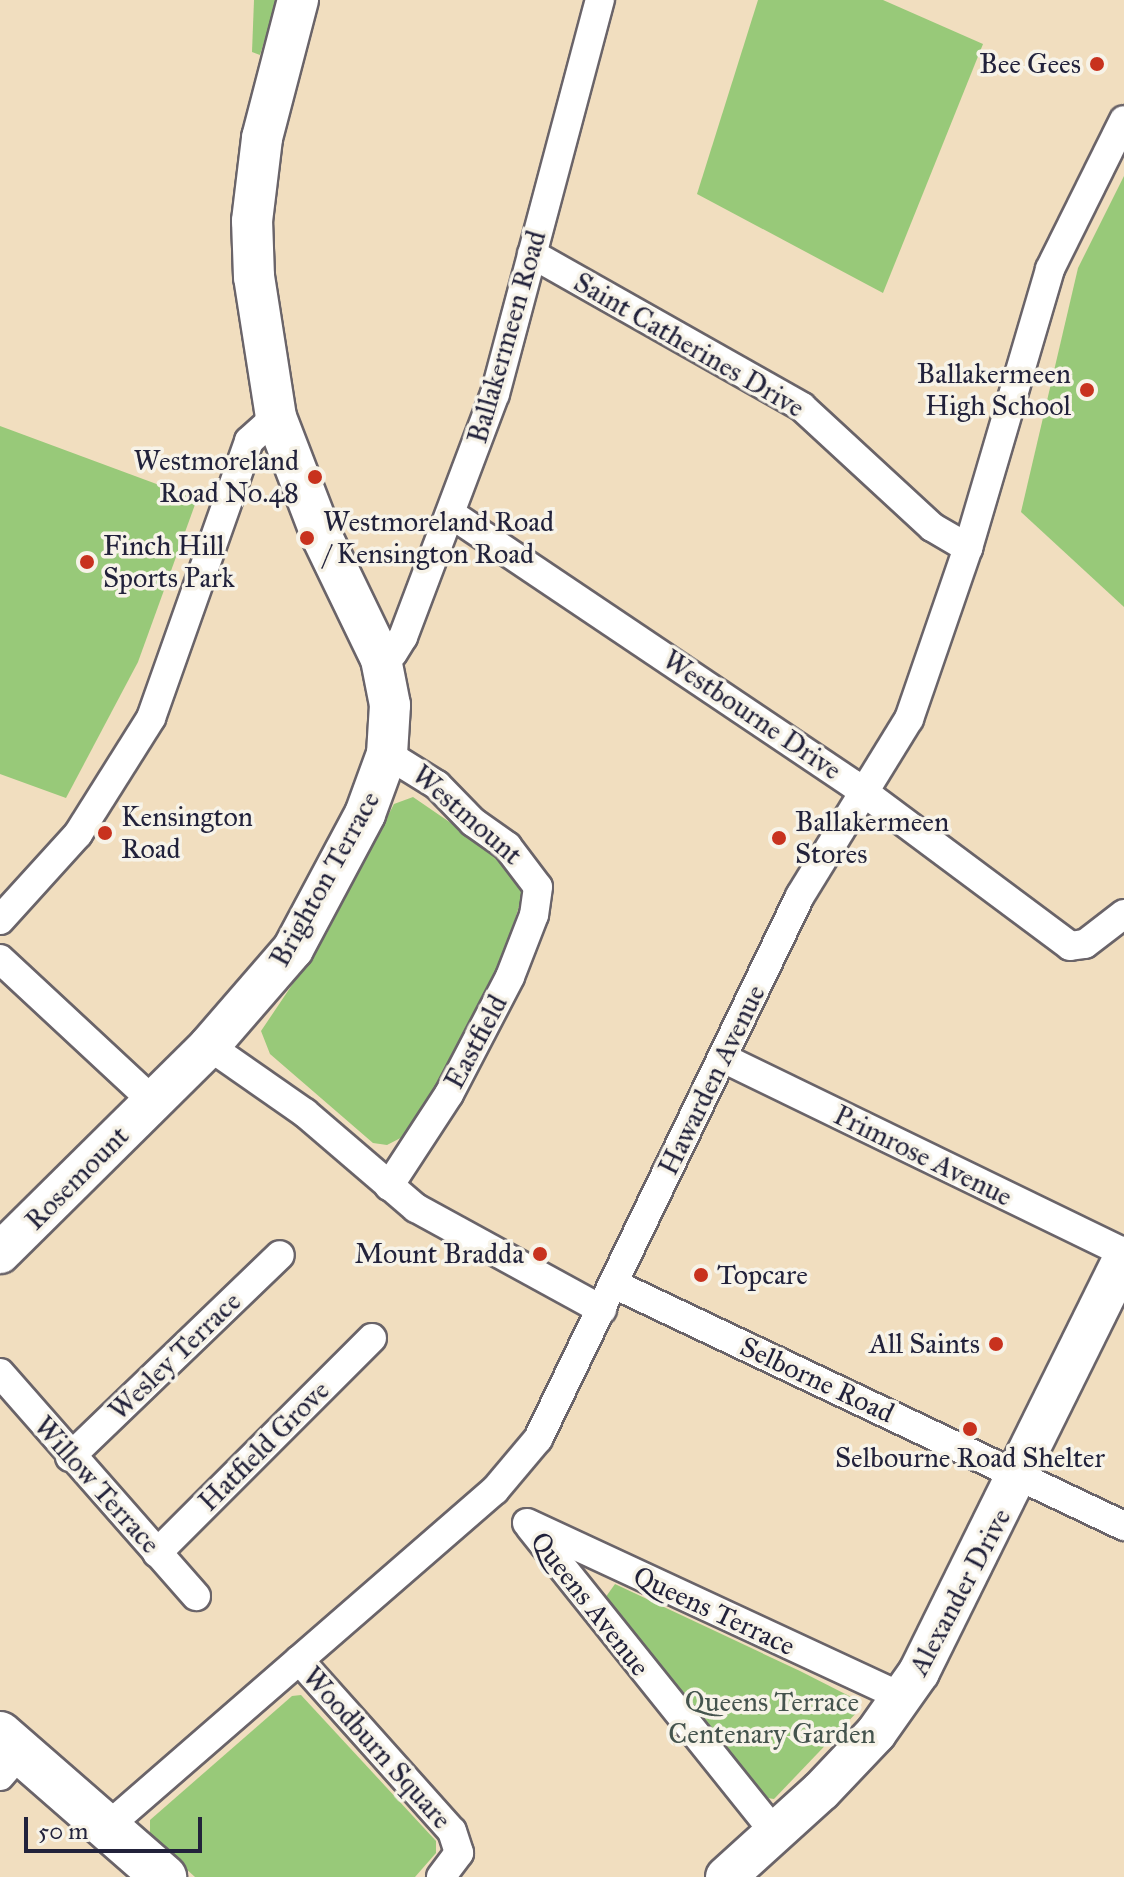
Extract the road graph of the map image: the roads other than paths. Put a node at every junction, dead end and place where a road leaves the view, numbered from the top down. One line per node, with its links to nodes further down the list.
1 (298, 0): 5 (main road, Brighton Terrace)
2 (600, 0): 4 (street, Ballakermeen Road)
3 (1124, 120): 7 (street)
4 (532, 254): 6 (street, Ballakermeen Road); 7 (street, Saint Catherines Drive)
5 (276, 417): 8 (main road, Brighton Terrace); 13 (street)
6 (451, 514): 8 (street, Ballakermeen Road); 10 (street, Westbourne Drive)
7 (968, 548): 10 (street, Hawarden Avenue)
8 (381, 659): 9 (main road, Brighton Terrace)
9 (387, 754): 11 (street, Westmount); 15 (main road, Brighton Terrace)
10 (864, 793): 12 (street, Westbourne Drive); 16 (street, Hawarden Avenue)
11 (538, 887): 18 (street, Eastfield)
12 (1124, 914)
13 (0, 920)
14 (0, 959): 17 (street)
15 (209, 1046): 17 (main road, Brighton Terrace); 18 (street)
16 (723, 1058): 21 (street, Primrose Avenue); 22 (street, Hawarden Avenue)
17 (154, 1102): 19 (main road, Rosemount)
18 (389, 1186): 23 (street)
19 (0, 1253)
20 (280, 1255): 26 (street, Wesley Terrace)
21 (1124, 1255): 27 (main road, Alexander Drive)
22 (614, 1284): 23 (street, Hawarden Avenue); 27 (street, Selborne Road)
23 (602, 1310): 31 (street, Hawarden Avenue)
24 (372, 1338): 30 (street, Hatfield Grove)
25 (0, 1373): 26 (street, Willow Terrace)
26 (70, 1457): 30 (street, Willow Terrace)
27 (1019, 1478): 29 (street, Selborne Road); 34 (main road, Alexander Drive)
28 (527, 1523): 34 (street, Queens Terrace); 37 (street, Queens Avenue)
29 (1124, 1526)
30 (157, 1553): 32 (street, Willow Terrace)
31 (398, 1573): 33 (street, Woodburn Square)
32 (196, 1596)
33 (299, 1660): 36 (street, Woodburn Square); 39 (street, Woodburn Square)
34 (902, 1697): 37 (main road, Alexander Drive)
35 (7, 1754): 36 (main road)
36 (107, 1827): 38 (main road)
37 (775, 1833): 40 (main road, Alexander Drive)
38 (164, 1877)
39 (441, 1877)
40 (726, 1877)

